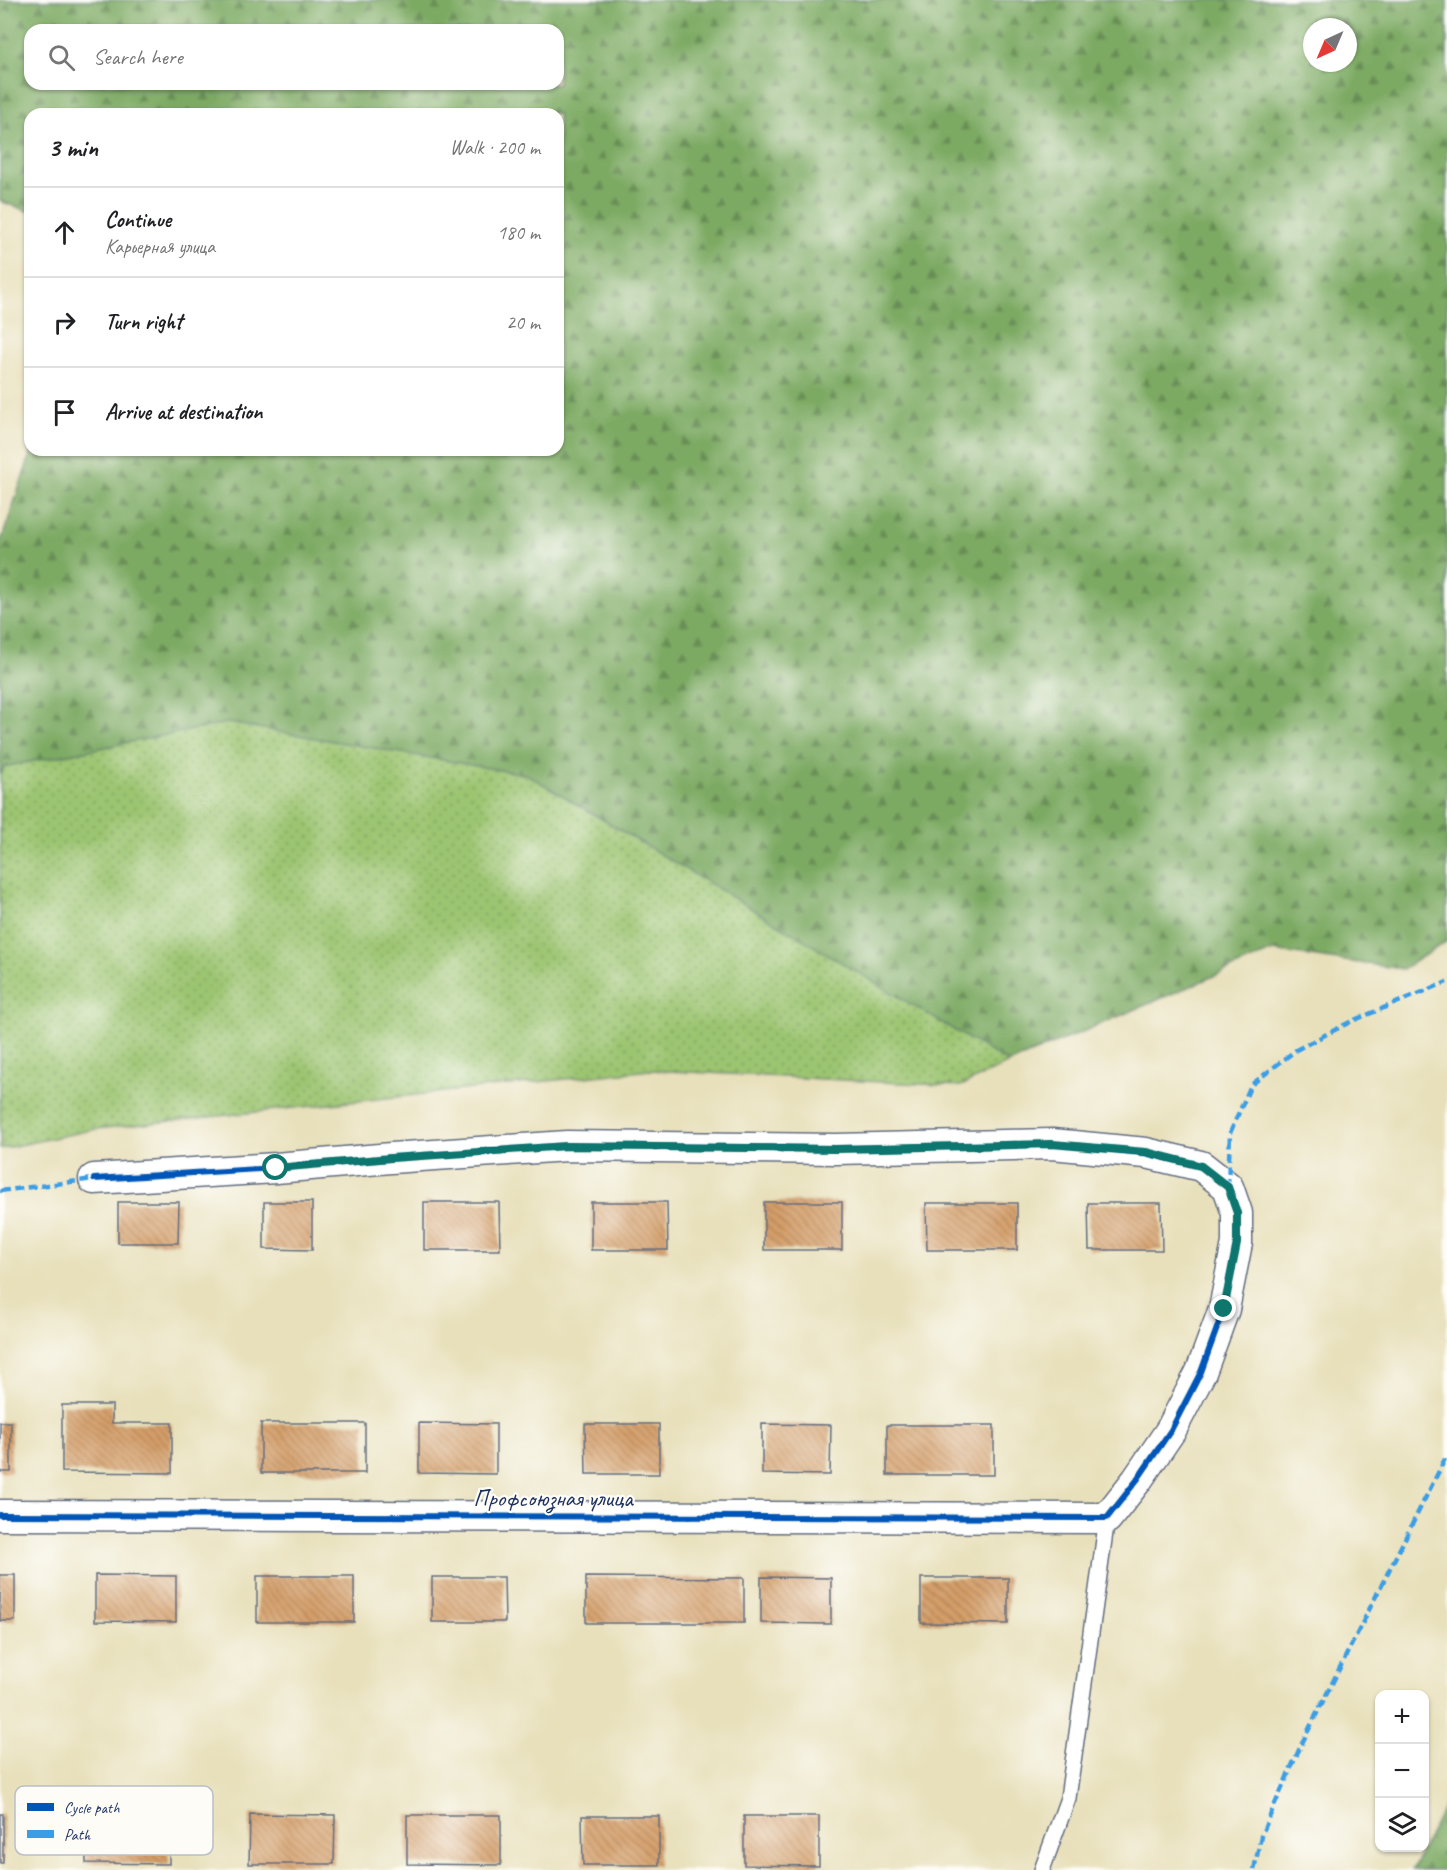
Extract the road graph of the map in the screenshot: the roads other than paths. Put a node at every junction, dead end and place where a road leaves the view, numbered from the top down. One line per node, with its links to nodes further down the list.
1 (94, 1179): 3 (street)
2 (0, 1515): 3 (street, Профсоюзная улица)
3 (1107, 1518): 4 (lane)
4 (1042, 1870)

